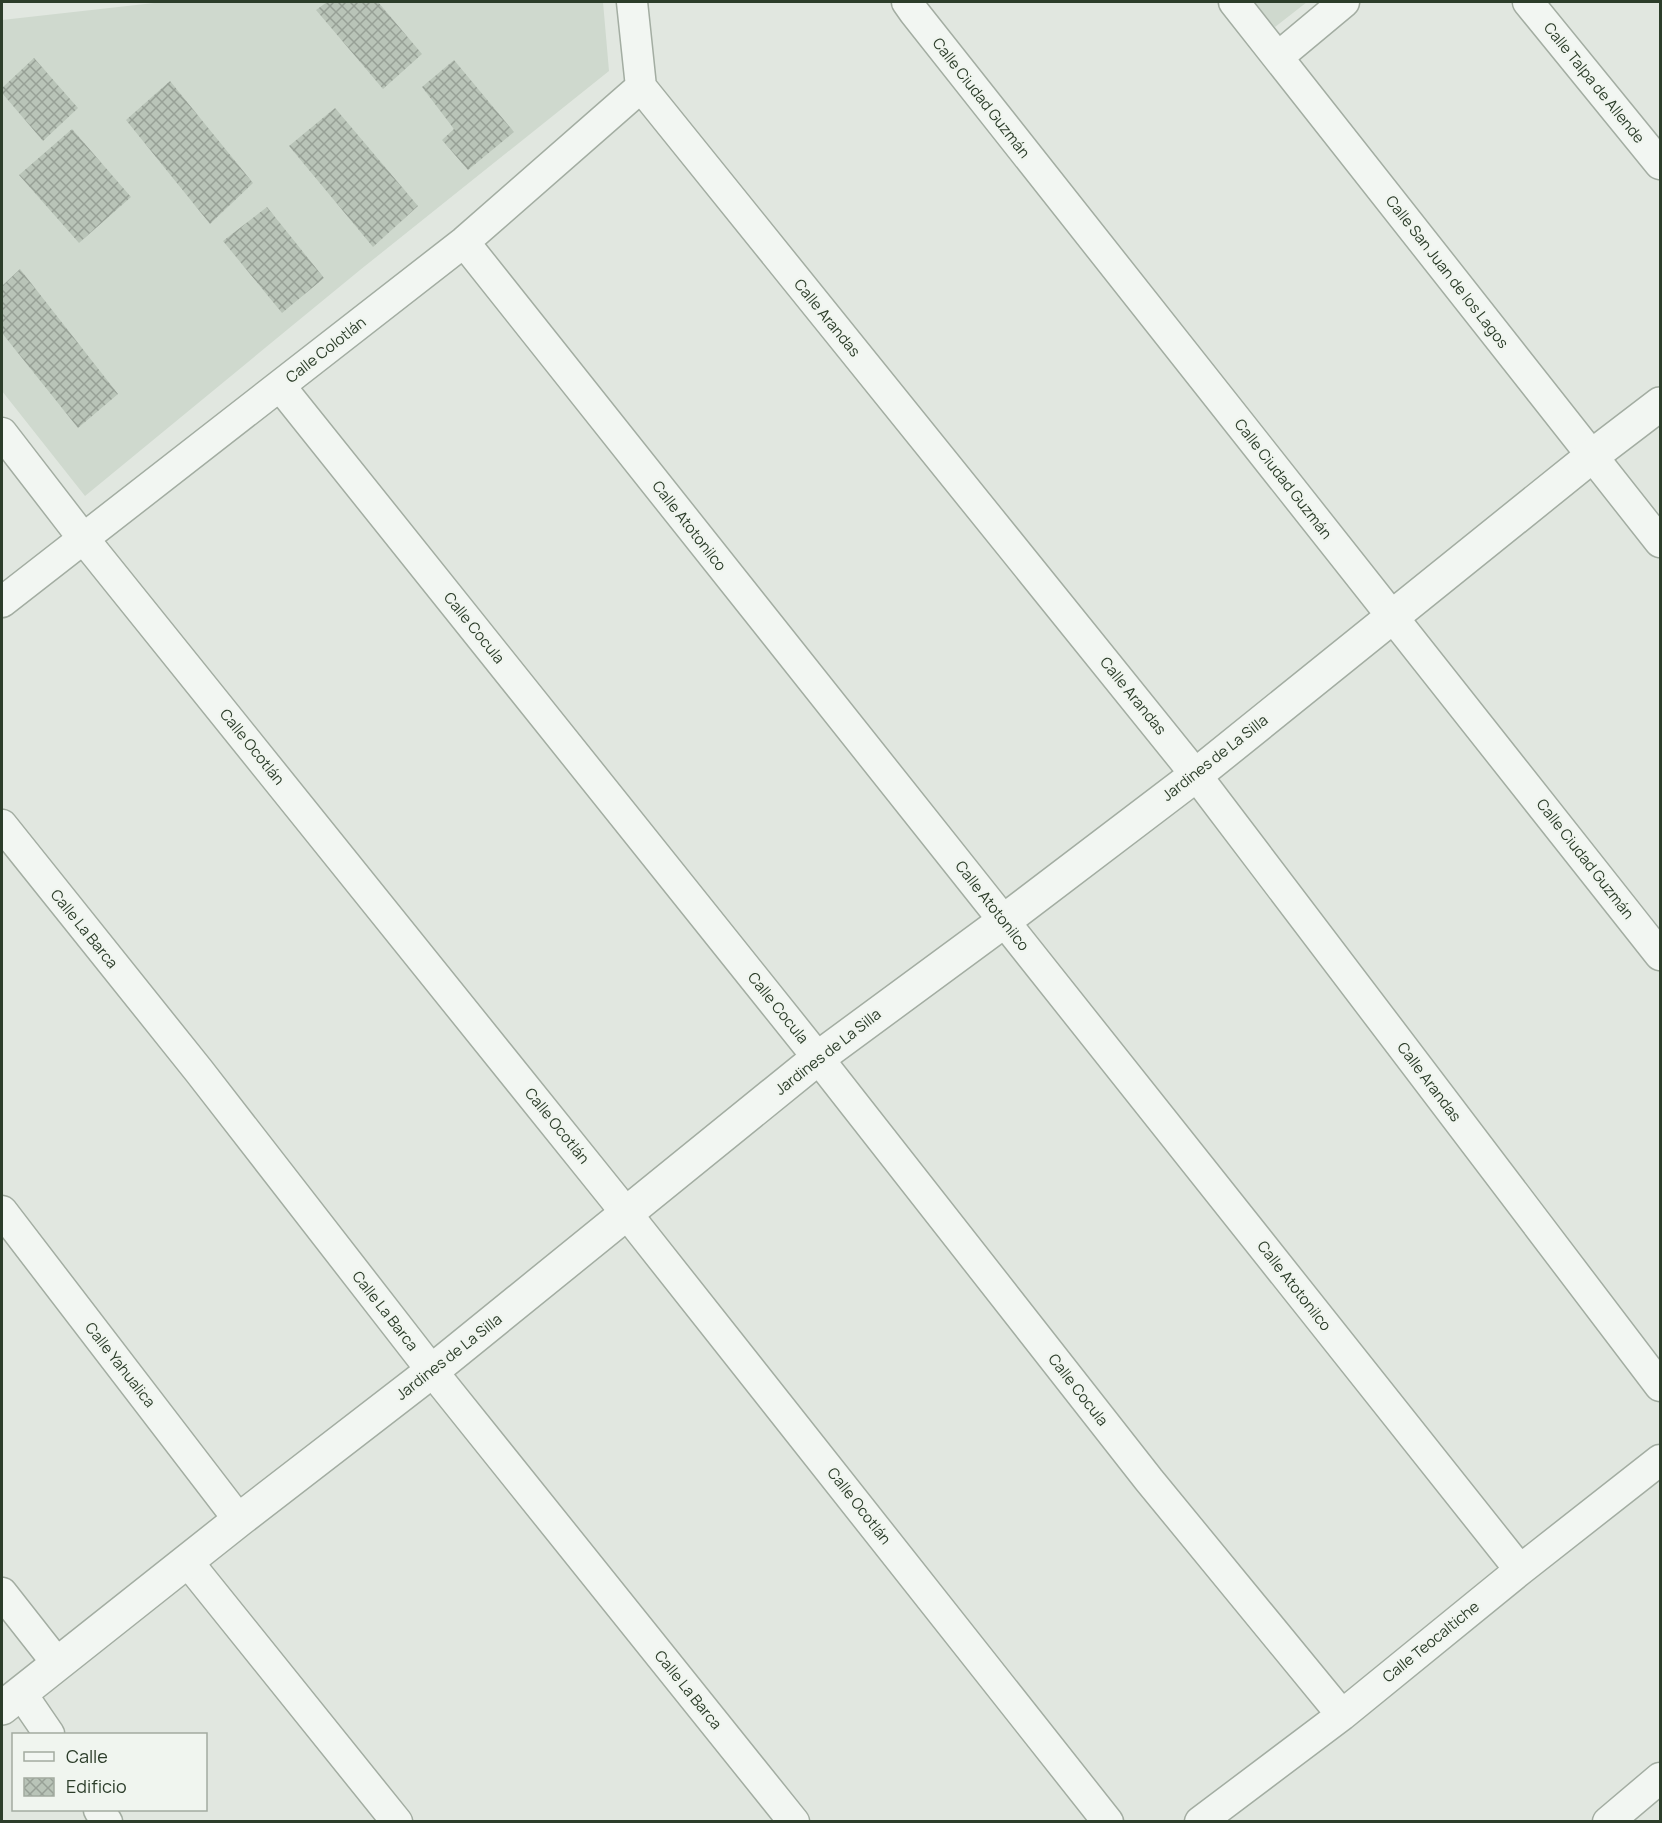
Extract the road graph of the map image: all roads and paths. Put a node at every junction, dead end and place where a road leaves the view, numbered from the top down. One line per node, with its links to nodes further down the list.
1 (632, 2): 7 (street)
2 (907, 2): 17 (street, Calle Ciudad Guzmán)
3 (1234, 2): 6 (street, Calle San Juan de los Lagos)
4 (1344, 2): 6 (street)
5 (1528, 2): 8 (street, Calle Talpa de Allende)
6 (1278, 57): 13 (street, Calle San Juan de los Lagos)
7 (641, 87): 9 (street, Calle Colotlán); 18 (street, Calle Arandas)
8 (1660, 164)
9 (464, 242): 10 (street, Calle Colotlán); 20 (street, Calle Atotonilco)
10 (280, 386): 14 (street, Calle Colotlán); 22 (street, Calle Cocula)
11 (1660, 404): 13 (street, Jardines de La Silla)
12 (2, 433): 14 (street, Calle Ocotlán)
13 (1592, 456): 15 (street, Calle San Juan de los Lagos); 17 (street, Jardines de La Silla)
14 (83, 538): 16 (street, Calle Colotlán); 24 (street, Calle Ocotlán)
15 (1660, 542)
16 (2, 602)
17 (1392, 617): 18 (street, Jardines de La Silla); 21 (street, Calle Ciudad Guzmán)
18 (1196, 774): 20 (street, Jardines de La Silla); 26 (street, Calle Arandas)
19 (2, 825): 25 (street, Calle La Barca)
20 (1004, 921): 22 (street, Jardines de La Silla); 30 (street, Calle Atotonilco)
21 (1660, 954)
22 (818, 1058): 24 (street, Jardines de La Silla); 34 (street, Calle Cocula)
23 (2, 1211): 28 (street, Calle Yahualica)
24 (627, 1214): 25 (street, Jardines de La Silla); 39 (street, Calle Ocotlán)
25 (432, 1371): 28 (street, Jardines de La Silla); 38 (street, Calle La Barca)
26 (1660, 1386)
27 (1660, 1460): 30 (street, Calle Teocaltiche)
28 (239, 1520): 29 (street, Jardines de La Silla)
29 (187, 1561): 32 (street, Jardines de La Silla); 37 (street)
30 (1520, 1570): 34 (street, Calle Teocaltiche)
31 (2, 1593): 32 (street)
32 (57, 1663): 33 (street, Jardines de La Silla)
33 (11, 1701): 35 (street)
34 (1342, 1715): 40 (street, Calle Teocaltiche)
35 (48, 1733)
36 (1660, 1778): 41 (street)
37 (397, 1821)
38 (794, 1821)
39 (1108, 1821)
40 (1200, 1821)
41 (1608, 1821)

